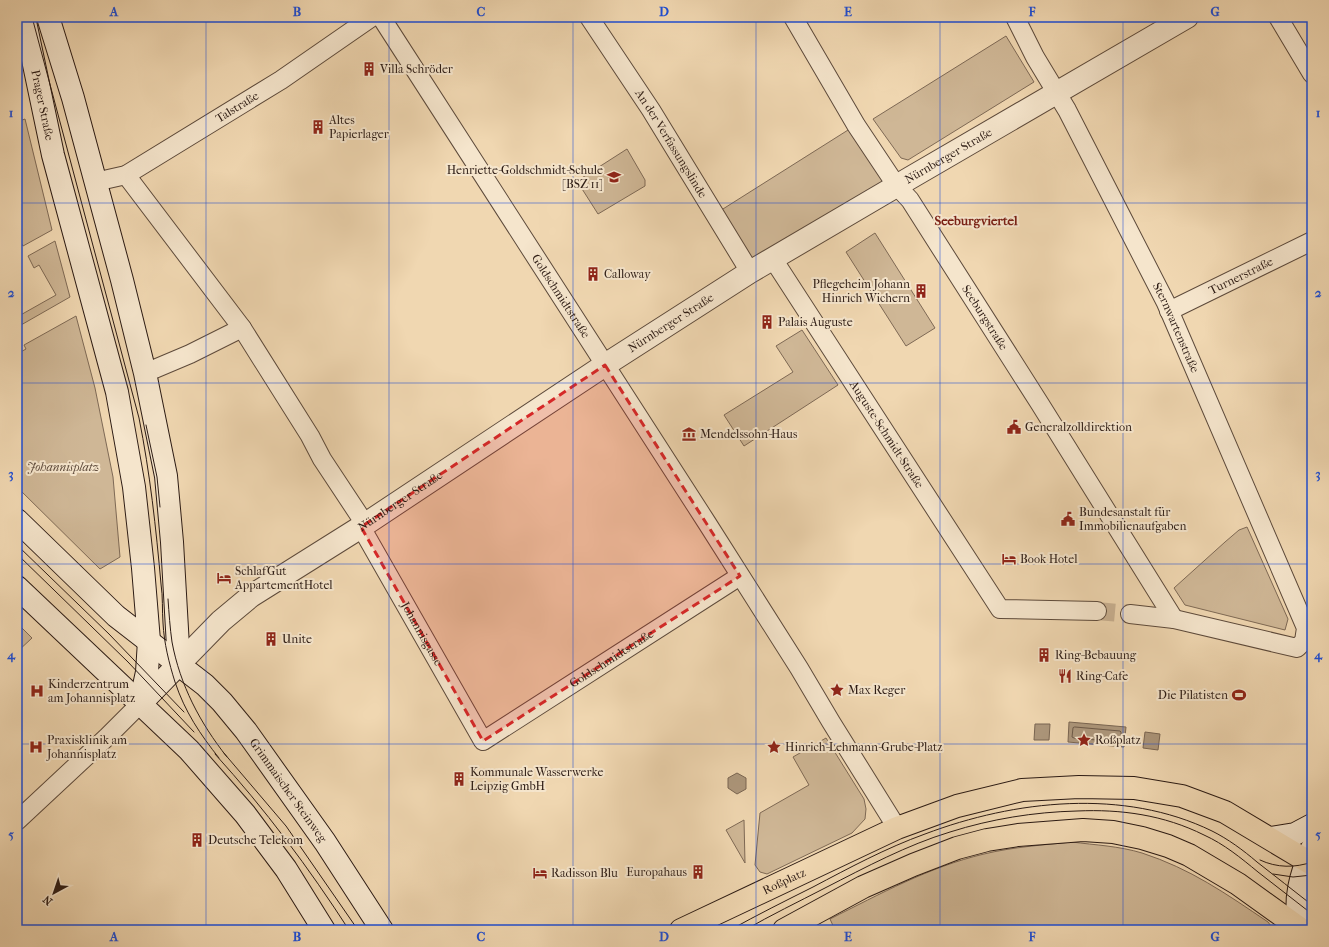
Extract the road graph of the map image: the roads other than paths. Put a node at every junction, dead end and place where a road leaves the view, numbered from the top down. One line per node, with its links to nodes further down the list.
1 (24, 17): 29 (main road, Prager Straße)
2 (48, 17): 13 (main road)
3 (372, 17): 12 (street, Talstraße)
4 (381, 17): 20 (street, Goldschmidtstraße)
5 (589, 17): 17 (street, An der Verfassungslinde)
6 (793, 17): 14 (street, Seeburgstraße)
7 (1015, 17): 11 (street, Sternwartenstraße)
8 (1187, 17): 11 (main road, Nürnberger Straße)
9 (1278, 17): 10 (street)
10 (1312, 74)
11 (1057, 93): 14 (main road, Nürnberger Straße); 18 (street, Sternwartenstraße)
12 (126, 175): 13 (street, Talstraße); 19 (street)
13 (95, 182): 21 (main road)
14 (896, 186): 16 (main road, Nürnberger Straße); 28 (street, Seeburgstraße)
15 (1312, 241): 18 (street, Turnerstraße)
16 (773, 259): 17 (main road, Nürnberger Straße); 26 (street, Auguste-Schmidt-Straße)
17 (750, 272): 20 (main road, Nürnberger Straße)
18 (1169, 311): 28 (street, Sternwartenstraße)
19 (242, 328): 21 (street); 23 (street, Johannisgasse)
20 (605, 365): 23 (main road, Nürnberger Straße); 24 (street, Goldschmidtstraße)
21 (145, 373): 30 (main road)
22 (17, 520): 29 (main road)
23 (363, 526): 30 (main road, Nürnberger Straße); 32 (street, Johannisgasse)
24 (740, 576): 32 (street, Goldschmidtstraße); 35 (street, Goldschmidtstraße)
25 (17, 587): 31 (main road)
26 (1097, 611)
27 (1130, 614): 28 (street)
28 (1174, 619)
29 (149, 641): 30 (main road); 31 (main road)
30 (179, 664): 31 (main road, Nürnberger Straße); 40 (main road, Grimmaischer Steinweg)
31 (140, 704): 33 (street); 39 (main road)
32 (483, 740)
33 (17, 821)
34 (1312, 825): 36 (main road)
35 (897, 828): 36 (main road, Roßplatz); 41 (main road, Roßplatz)
36 (1271, 838): 37 (main road, Roßplatz)
37 (1310, 857): 38 (main road, Roßplatz)
38 (1303, 926): 42 (main road, Roßplatz)
39 (324, 930)
40 (382, 930)
41 (681, 930)
42 (784, 930)

